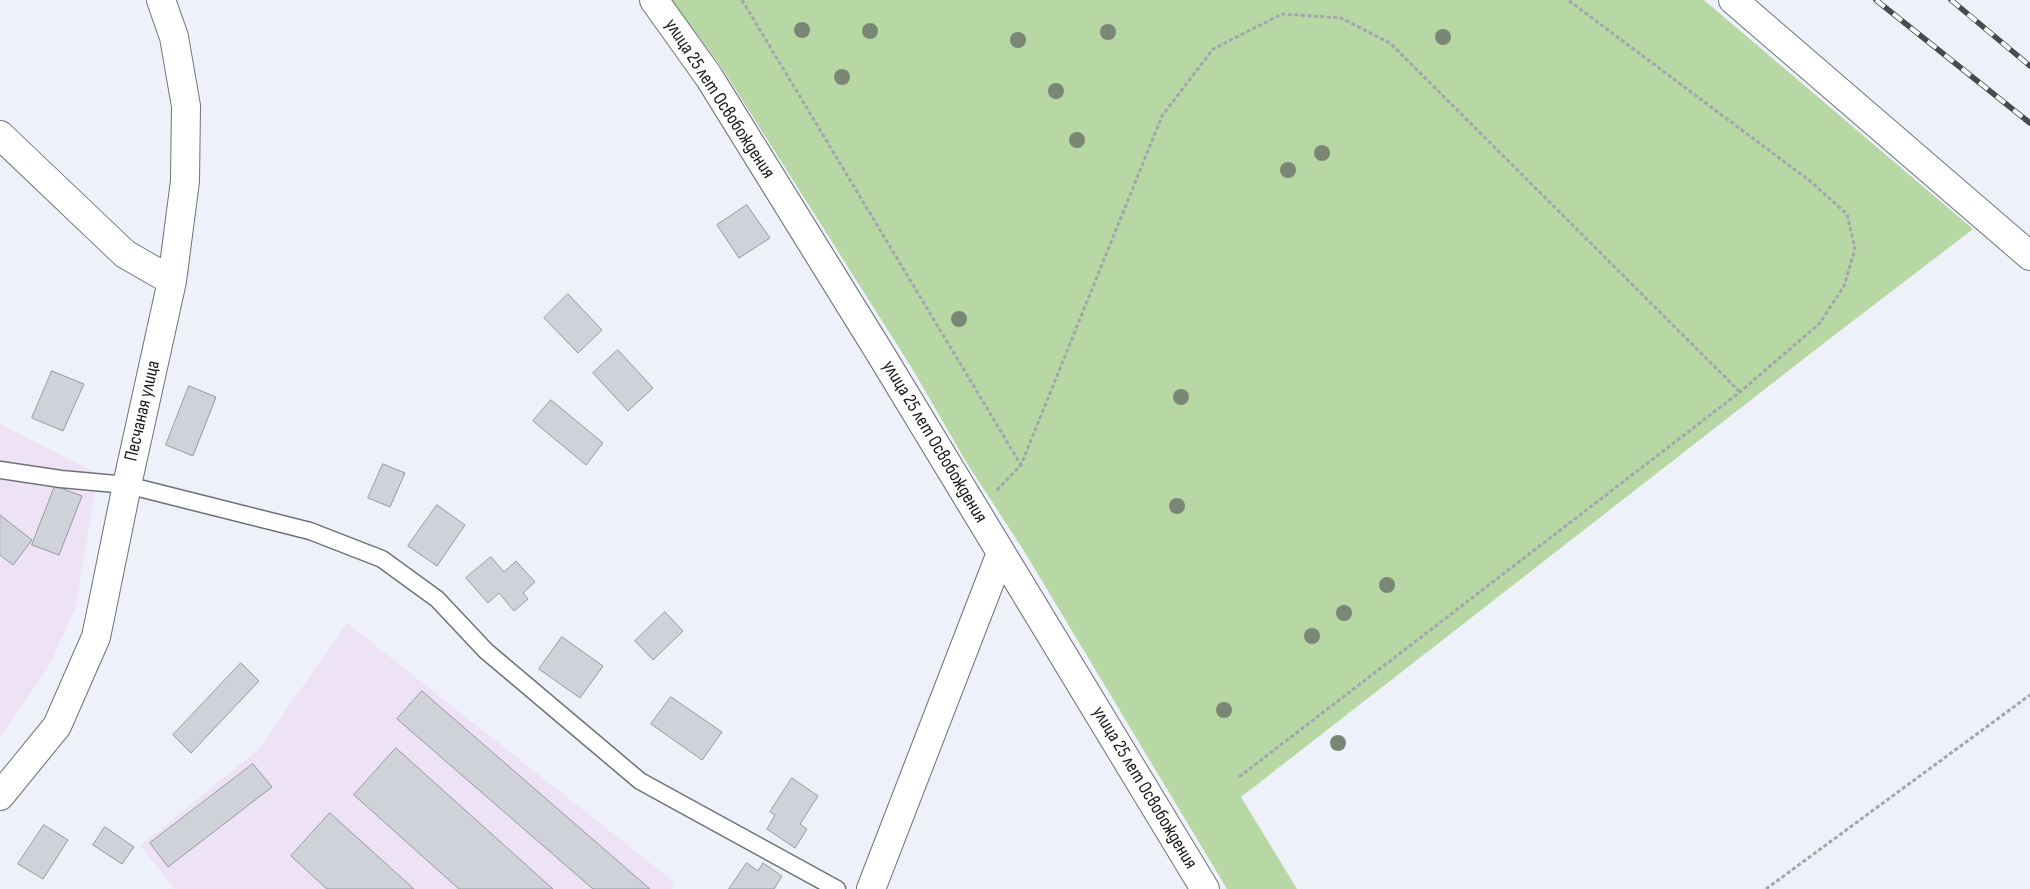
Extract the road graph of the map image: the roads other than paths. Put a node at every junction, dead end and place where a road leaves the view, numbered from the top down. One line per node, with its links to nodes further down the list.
1 (161, 0): 6 (street, Песчаная улица)
2 (654, 0): 9 (street, улица 25 лет Освобождения)
3 (1733, 0): 5 (street)
4 (0, 135): 6 (street)
5 (2030, 256)
6 (172, 281): 8 (street, Песчаная улица)
7 (0, 470): 8 (lane)
8 (127, 485): 10 (street, Песчаная улица); 11 (lane)
9 (1001, 553): 12 (street); 13 (street, улица 25 лет Освобождения)
10 (0, 796)
11 (837, 889)
12 (871, 889)
13 (1205, 889)

